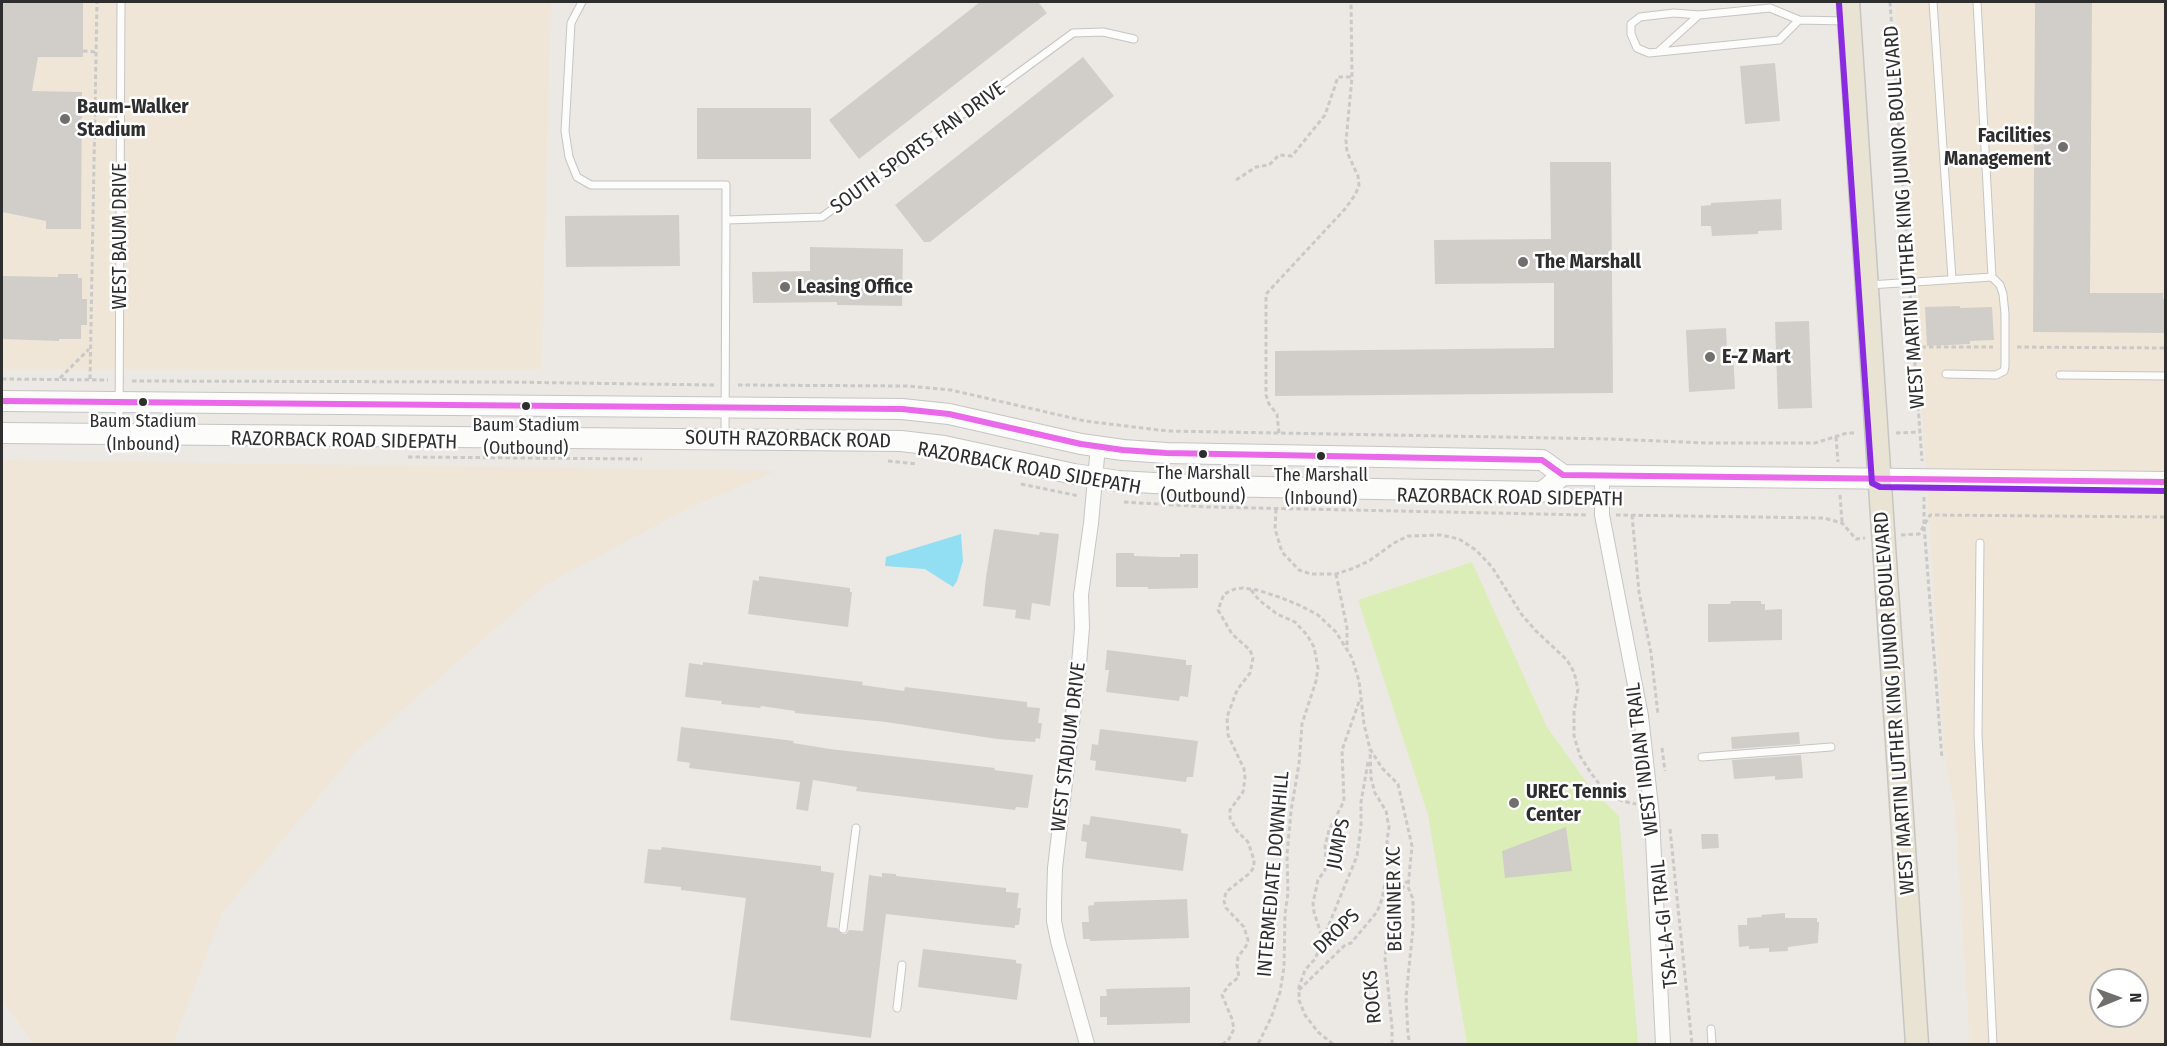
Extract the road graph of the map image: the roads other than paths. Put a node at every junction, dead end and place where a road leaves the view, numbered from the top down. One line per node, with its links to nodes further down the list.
1 (122, 2): 18 (lane, WEST BAUM DRIVE)
2 (582, 2): 10 (lane)
3 (1933, 2): 12 (lane)
4 (1977, 2): 11 (lane)
5 (1849, 12): 7 (lane); 13 (main road, WEST MARTIN LUTHER KING JUNIOR BOULEVARD)
6 (1699, 15): 7 (lane); 9 (lane); 9 (lane)
7 (1799, 20): 9 (lane)
8 (1134, 39): 10 (lane, SOUTH SPORTS FAN DRIVE)
9 (1659, 51)
10 (726, 220): 19 (lane)
11 (1992, 277): 12 (lane); 14 (lane)
12 (1952, 279): 13 (lane)
13 (1867, 285): 27 (main road, WEST MARTIN LUTHER KING JUNIOR BOULEVARD)
14 (1946, 374)
15 (2060, 375): 16 (lane)
16 (2166, 376)
17 (2, 400): 18 (main road, SOUTH RAZORBACK ROAD)
18 (119, 401): 19 (main road, SOUTH RAZORBACK ROAD); 21 (lane, WEST BAUM DRIVE)
19 (725, 406): 22 (lane); 23 (main road, SOUTH RAZORBACK ROAD)
20 (2, 433): 21 (main road, SOUTH RAZORBACK ROAD)
21 (119, 434): 22 (main road, SOUTH RAZORBACK ROAD)
22 (725, 440): 26 (main road, SOUTH RAZORBACK ROAD)
23 (1098, 447): 24 (main road, SOUTH RAZORBACK ROAD); 26 (street, WEST STADIUM DRIVE)
24 (1563, 475): 25 (main road, SOUTH RAZORBACK ROAD); 26 (main road, SOUTH RAZORBACK ROAD)
25 (1602, 476): 27 (main road, SOUTH RAZORBACK ROAD); 38 (street, WEST INDIAN TRAIL)
26 (1095, 477): 37 (street, WEST STADIUM DRIVE)
27 (1880, 478): 28 (main road, SOUTH RAZORBACK ROAD); 40 (main road, WEST MARTIN LUTHER KING JUNIOR BOULEVARD)
28 (2166, 482)
29 (1980, 543): 41 (lane)
30 (1831, 747): 31 (lane)
31 (1702, 757)
32 (856, 828): 33 (lane)
33 (843, 929)
34 (902, 965): 35 (lane)
35 (897, 1008)
36 (1711, 1029): 39 (lane)
37 (1087, 1044)
38 (1663, 1044)
39 (1712, 1044)
40 (1917, 1044)
41 (1993, 1044)

